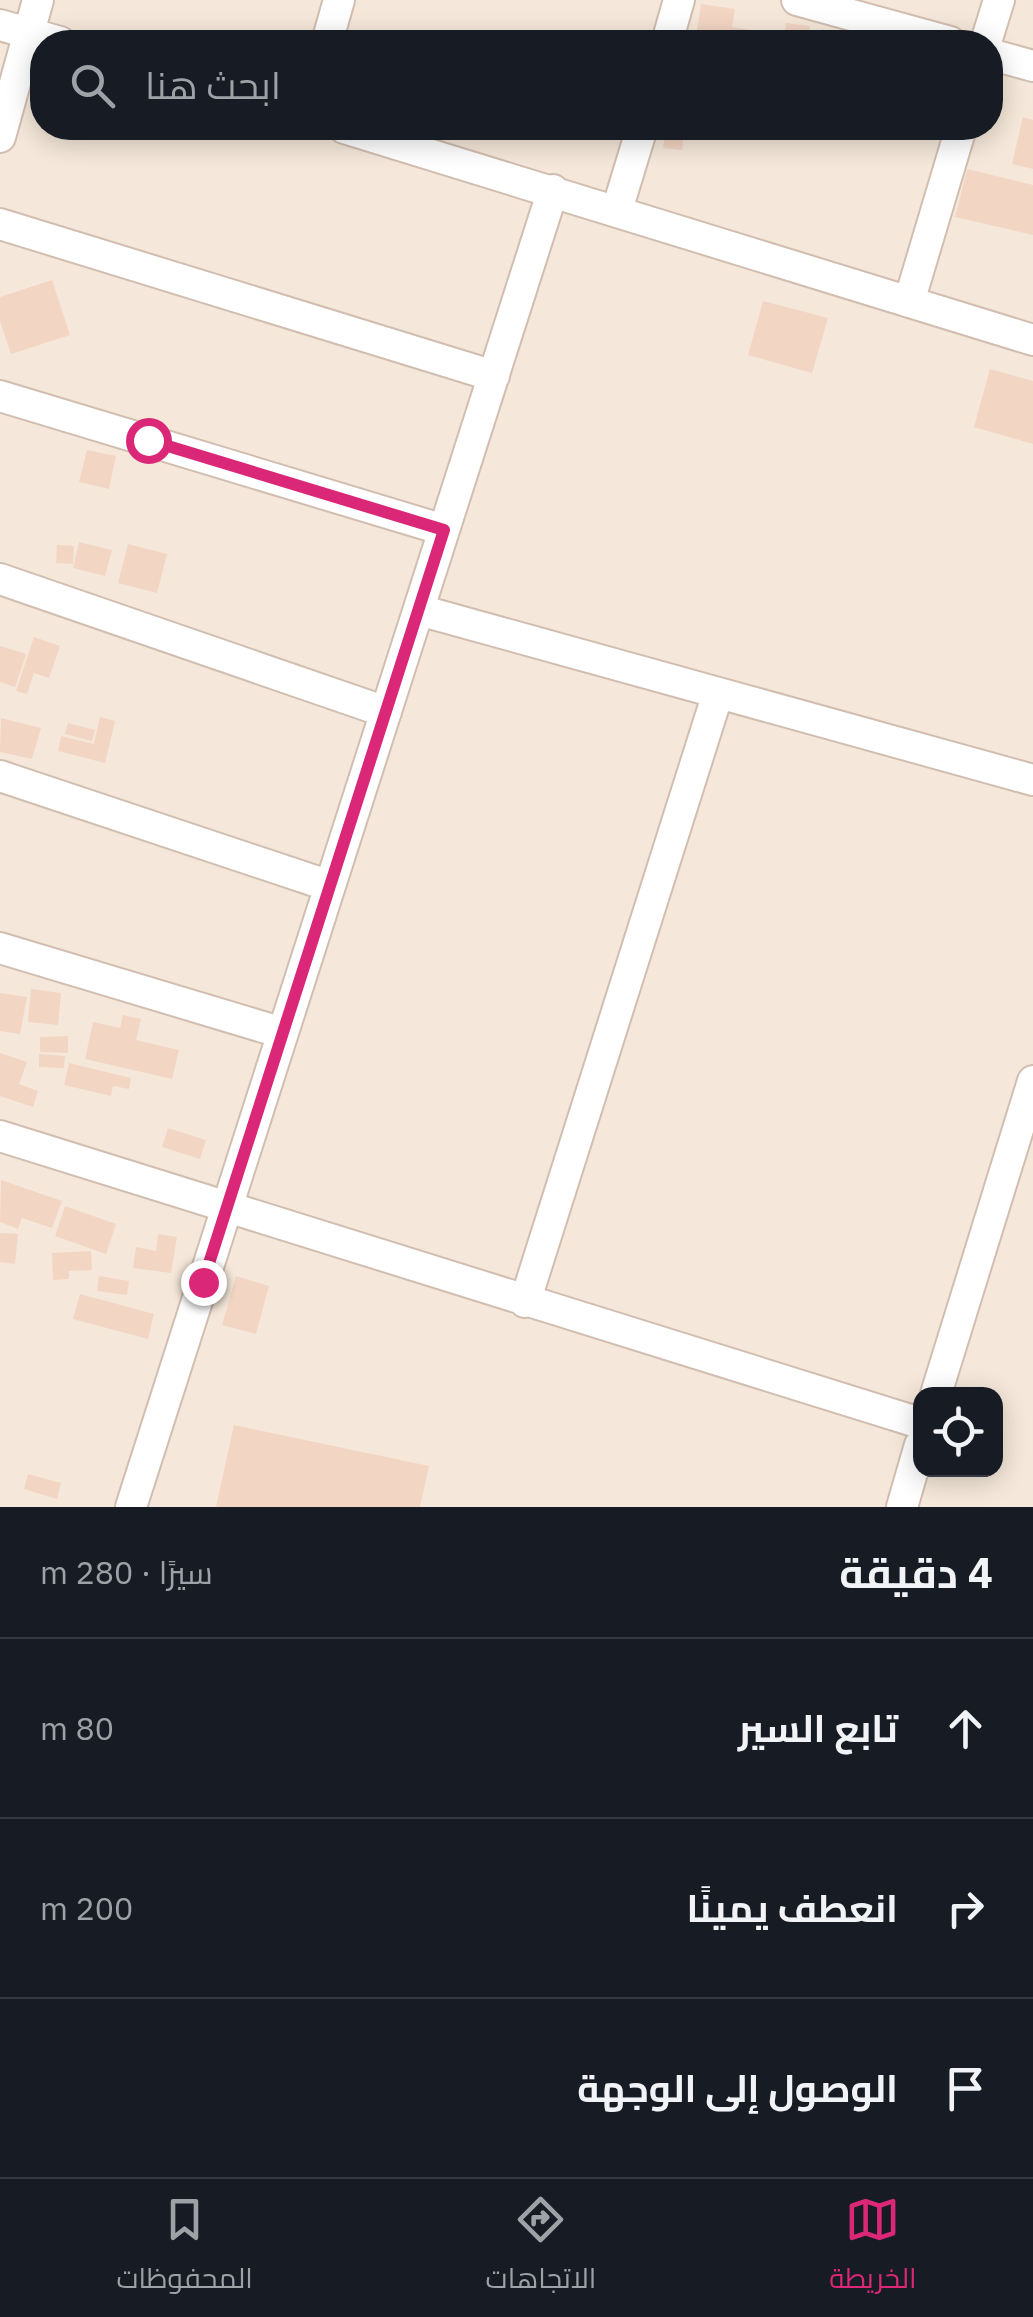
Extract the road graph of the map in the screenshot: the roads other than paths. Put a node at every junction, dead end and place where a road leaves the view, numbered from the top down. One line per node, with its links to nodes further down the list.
1 (38, 0): 6 (street)
2 (340, 0): 7 (street)
3 (680, 0): 8 (street)
4 (797, 0): 9 (street)
5 (999, 0): 10 (street)
6 (14, 29): 13 (street)
7 (331, 30)
8 (671, 30)
9 (906, 30)
10 (990, 30)
11 (1003, 58): 12 (street)
12 (1033, 66)
13 (0, 137)
14 (384, 140): 17 (street)
15 (638, 140): 18 (street)
16 (957, 140): 20 (street)
17 (553, 190): 18 (street); 22 (street)
18 (617, 210): 20 (street)
19 (0, 224): 22 (street)
20 (909, 302): 21 (street)
21 (1033, 340)
22 (494, 376): 24 (street)
23 (0, 396): 24 (street)
24 (444, 530): 26 (street)
25 (0, 579): 28 (street)
26 (418, 610): 27 (street); 28 (street)
27 (718, 693): 30 (street); 37 (street)
28 (386, 712): 31 (street)
29 (0, 776): 31 (street)
30 (1033, 780)
31 (330, 886): 33 (street)
32 (0, 948): 33 (street)
33 (283, 1033): 36 (street)
34 (1033, 1081): 38 (street)
35 (0, 1136): 36 (street)
36 (227, 1208): 37 (street); 41 (street)
37 (525, 1302): 39 (street)
38 (938, 1387)
39 (913, 1421)
40 (913, 1470): 42 (street)
41 (131, 1507)
42 (902, 1507)

